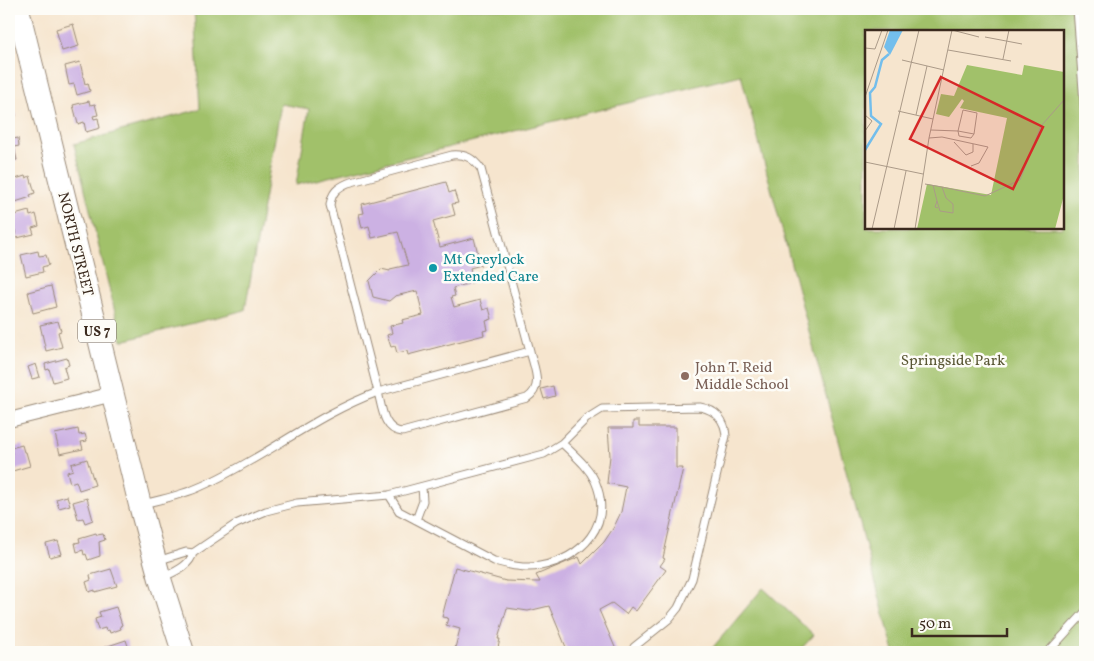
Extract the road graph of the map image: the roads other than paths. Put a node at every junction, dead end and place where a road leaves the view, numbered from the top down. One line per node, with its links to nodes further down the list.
1 (18, 9): 6 (main road, NORTH STREET / US 7)
2 (1077, 9): 3 (lane)
3 (1085, 117)
4 (530, 351): 5 (lane); 5 (lane); 5 (lane)
5 (378, 392): 11 (lane)
6 (113, 394): 7 (street); 11 (main road, NORTH STREET / US 7)
7 (9, 420)
8 (562, 443): 9 (lane); 12 (lane); 16 (lane)
9 (422, 487): 10 (lane); 12 (lane)
10 (389, 495): 12 (lane); 13 (lane)
11 (140, 505): 14 (main road, NORTH STREET / US 7)
12 (416, 520)
13 (193, 553): 14 (lane); 14 (lane)
14 (158, 570): 17 (main road, NORTH STREET / US 7)
15 (1085, 612): 18 (lane)
16 (634, 647)
17 (183, 652)
18 (1048, 652)

